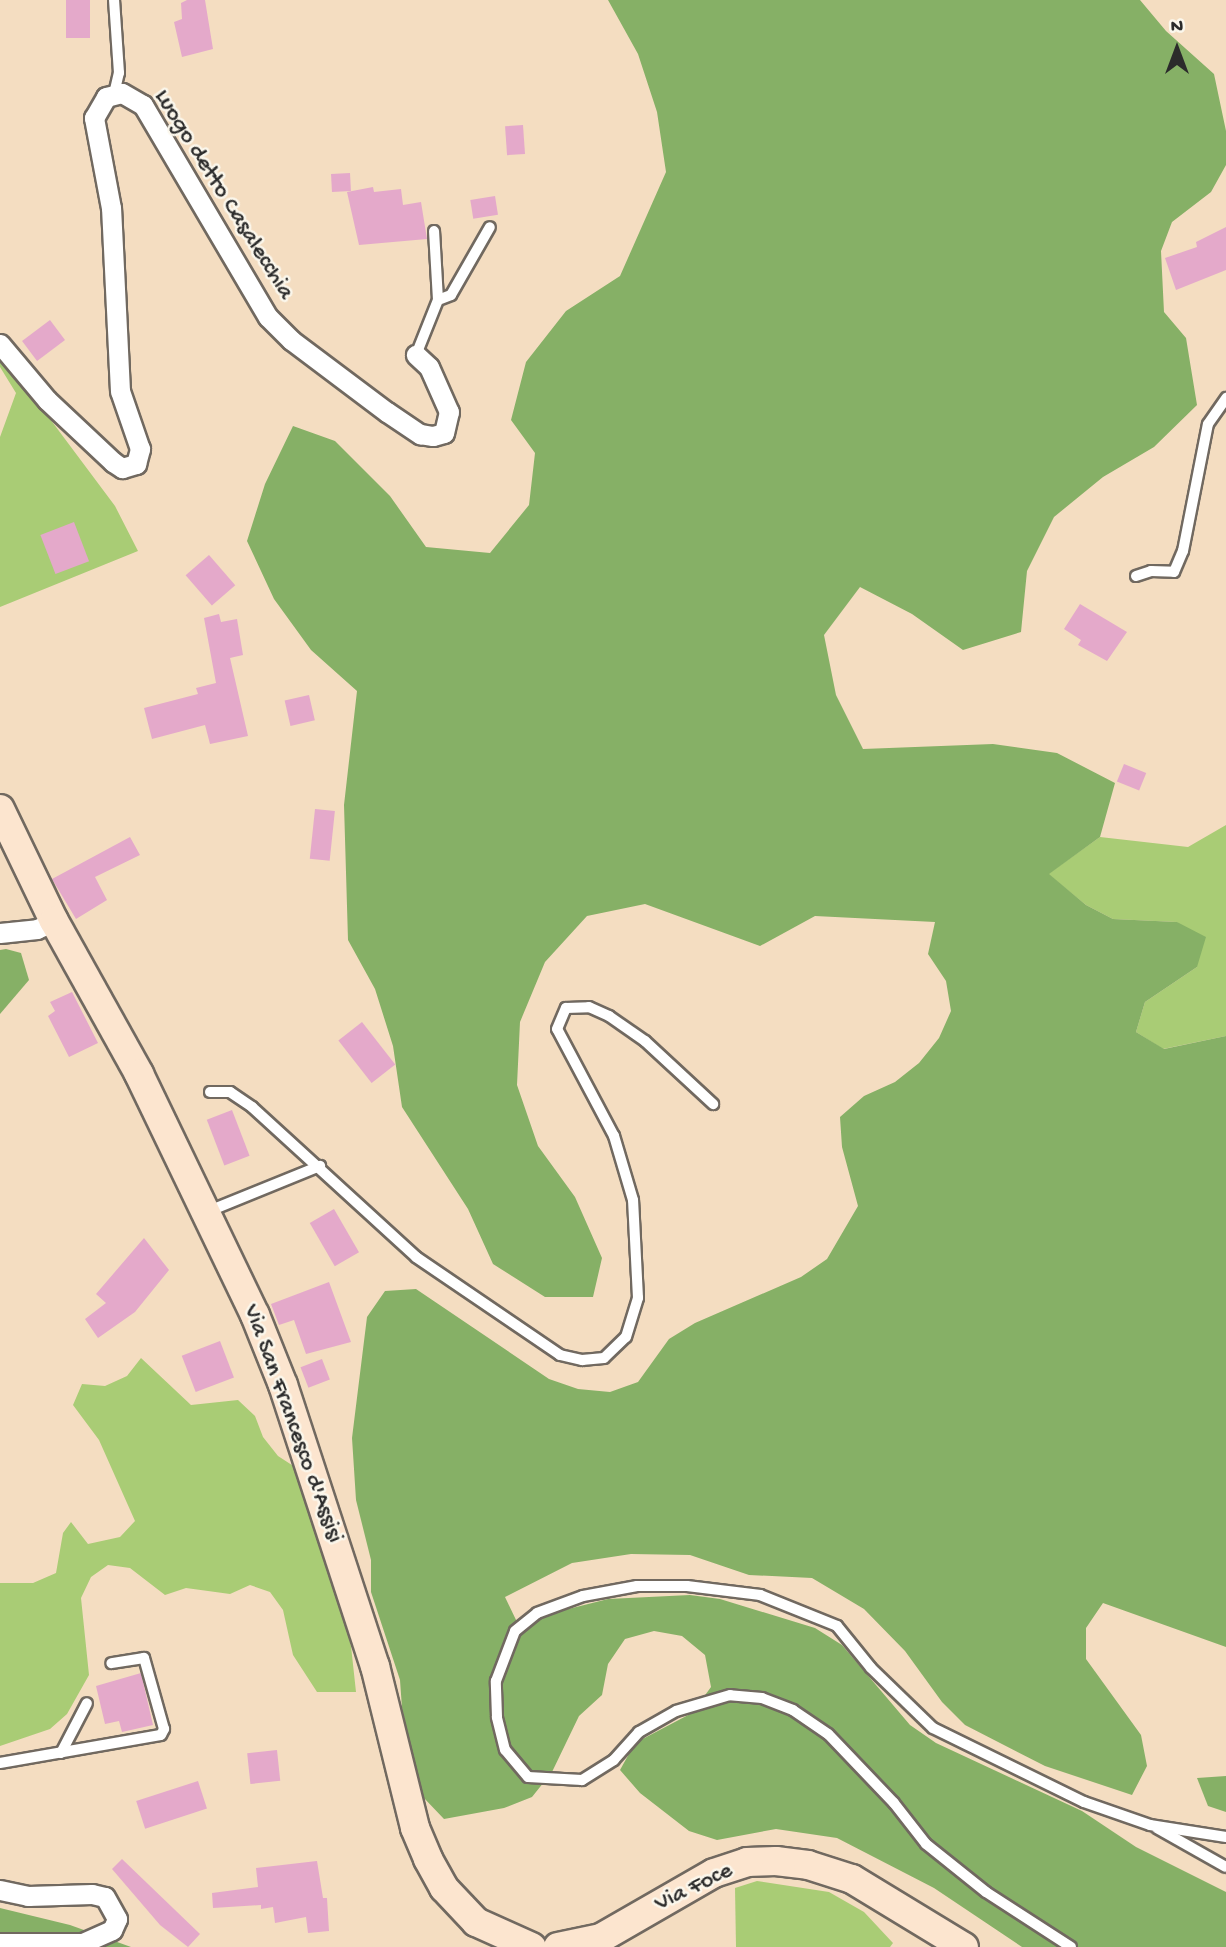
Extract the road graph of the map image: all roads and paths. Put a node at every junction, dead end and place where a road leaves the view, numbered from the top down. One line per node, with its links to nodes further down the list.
1 (114, 0): 2 (lane)
2 (114, 94): 6 (street, Luogo detto Casalecchia); 7 (street, Luogo detto Casalecchia)
3 (490, 227): 5 (lane)
4 (434, 231): 5 (lane)
5 (439, 300): 7 (lane)
6 (0, 344)
7 (416, 355)
8 (1226, 398): 9 (lane)
9 (1136, 576)
10 (0, 809): 11 (main road, Via San Francesco d'Assisi)
11 (54, 921): 12 (street); 16 (main road, Via San Francesco d'Assisi)
12 (0, 933)
13 (211, 1092): 15 (lane)
14 (713, 1104): 15 (lane)
15 (320, 1166): 16 (lane)
16 (205, 1213): 27 (main road, Via San Francesco d'Assisi)
17 (111, 1663): 19 (lane)
18 (87, 1703): 19 (lane)
19 (61, 1753): 20 (lane)
20 (0, 1763)
21 (1150, 1825): 22 (lane); 23 (lane); 29 (lane)
22 (1226, 1837)
23 (1226, 1867)
24 (0, 1890): 25 (street)
25 (0, 1943)
26 (568, 1946): 28 (main road, Via Foce)
27 (532, 1947)
28 (964, 1947)
29 (1071, 1947)

